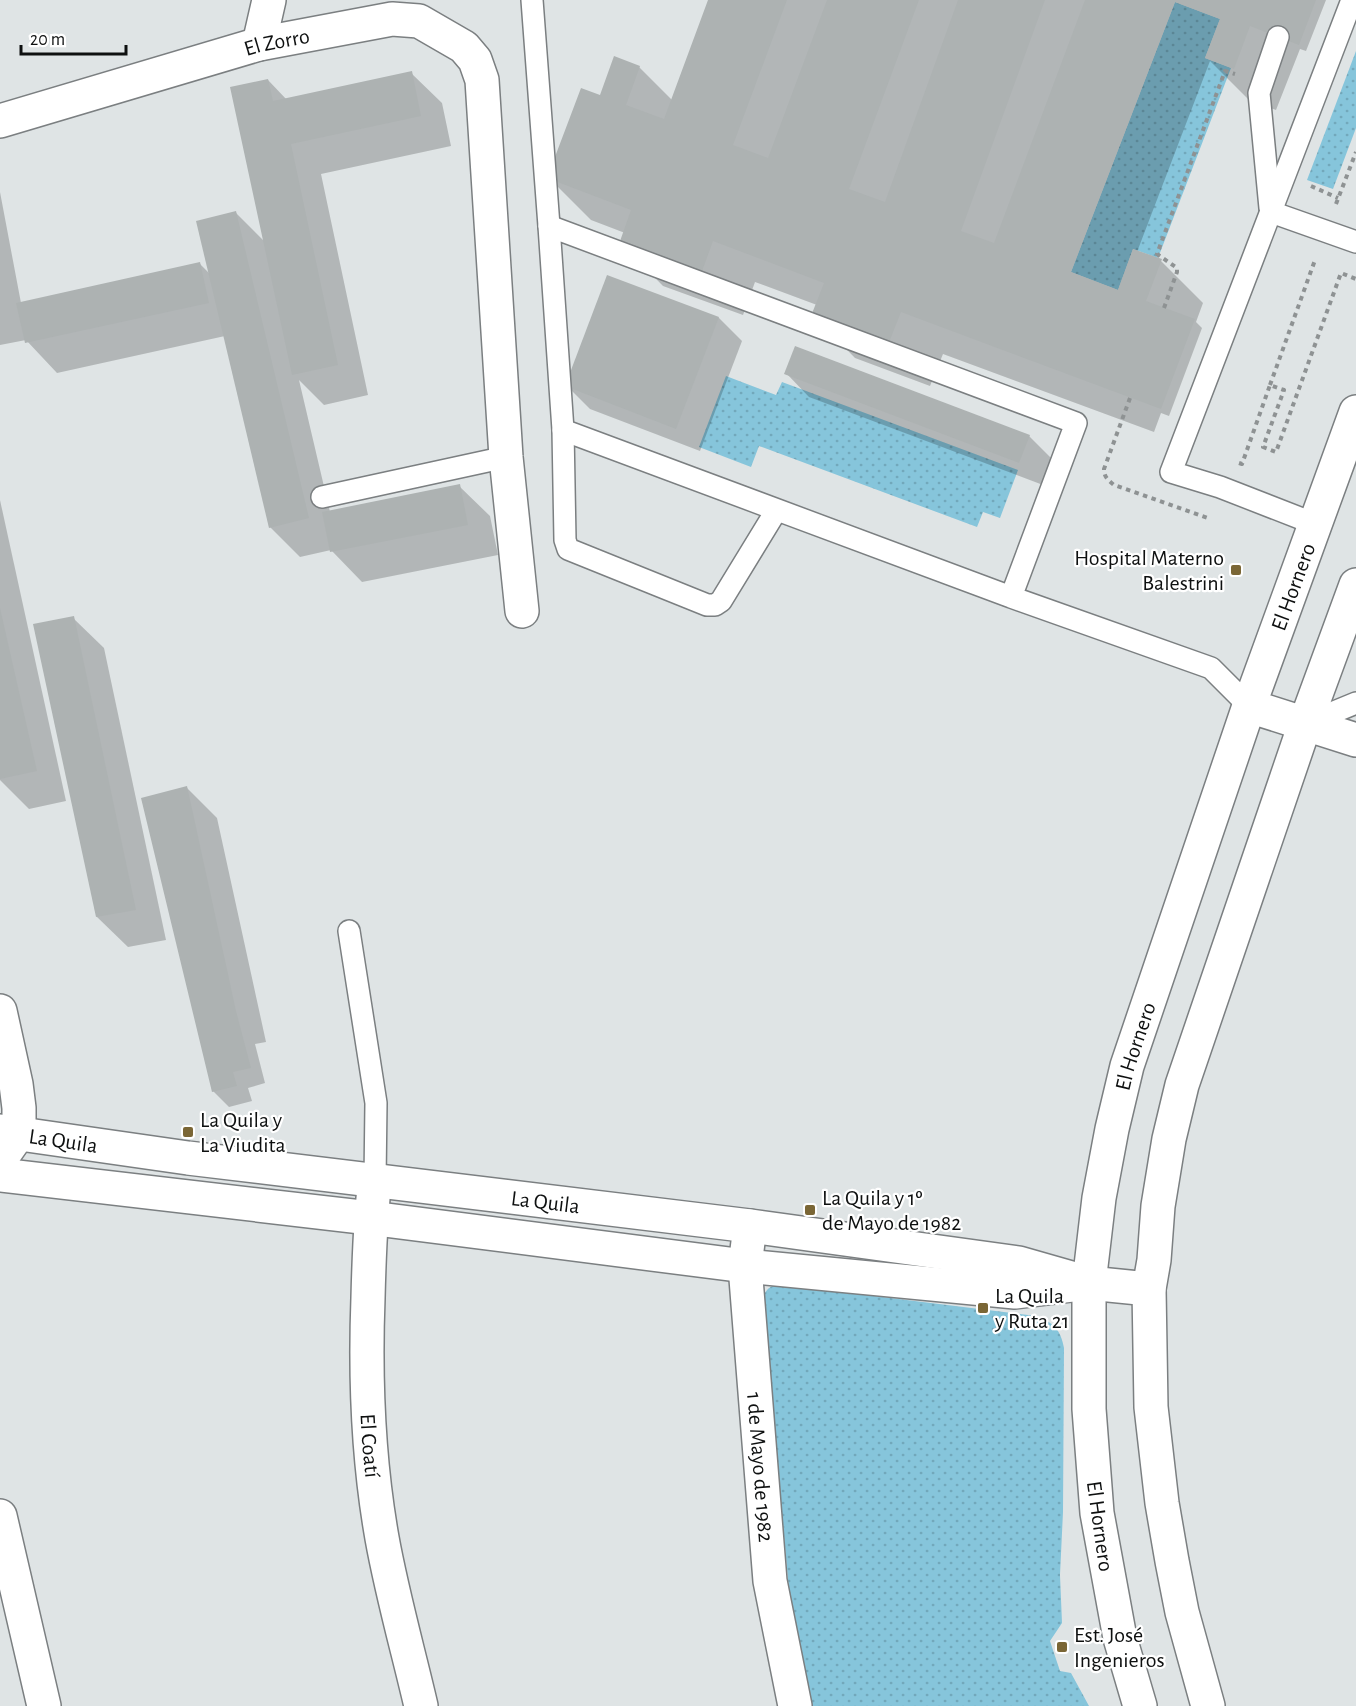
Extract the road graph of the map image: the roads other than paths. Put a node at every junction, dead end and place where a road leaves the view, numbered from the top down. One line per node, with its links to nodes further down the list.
1 (269, 0): 5 (main road)
2 (532, 0): 8 (lane)
3 (1352, 0): 7 (lane)
4 (1278, 37): 7 (lane)
5 (259, 44): 6 (main road, El Zorro); 12 (main road, El Zorro)
6 (0, 122)
7 (1271, 212): 9 (lane); 15 (lane)
8 (549, 226): 11 (lane); 17 (lane)
9 (1356, 242)
10 (1356, 412): 15 (main road, El Hornero)
11 (563, 430): 14 (lane); 14 (lane)
12 (506, 457): 13 (lane); 18 (main road)
13 (322, 497)
14 (776, 511): 17 (lane)
15 (1315, 524): 20 (main road, El Hornero)
16 (1356, 585): 21 (main road)
17 (1011, 597): 20 (lane)
18 (522, 611)
19 (1356, 703): 21 (lane)
20 (1249, 706): 21 (main road); 32 (main road, El Hornero)
21 (1305, 724): 22 (main road); 33 (main road)
22 (1356, 740)
23 (349, 931): 28 (lane)
24 (0, 1011): 25 (main road)
25 (9, 1132): 26 (main road); 28 (main road, La Quila)
26 (0, 1160)
27 (0, 1175): 29 (main road, La Quila)
28 (375, 1180): 29 (main road, El Coatí); 30 (main road, La Quila)
29 (370, 1218): 31 (main road, La Quila); 36 (main road, El Coatí)
30 (750, 1226): 31 (main road, 1 de Mayo de 1982); 32 (main road, La Quila)
31 (745, 1266): 32 (main road, La Quila); 37 (main road, 1 de Mayo de 1982)
32 (1089, 1283): 33 (main road, La Quila); 38 (main road, El Hornero)
33 (1149, 1289): 39 (main road)
34 (0, 1516): 35 (main road)
35 (44, 1706)
36 (421, 1706)
37 (795, 1706)
38 (1140, 1706)
39 (1208, 1706)

